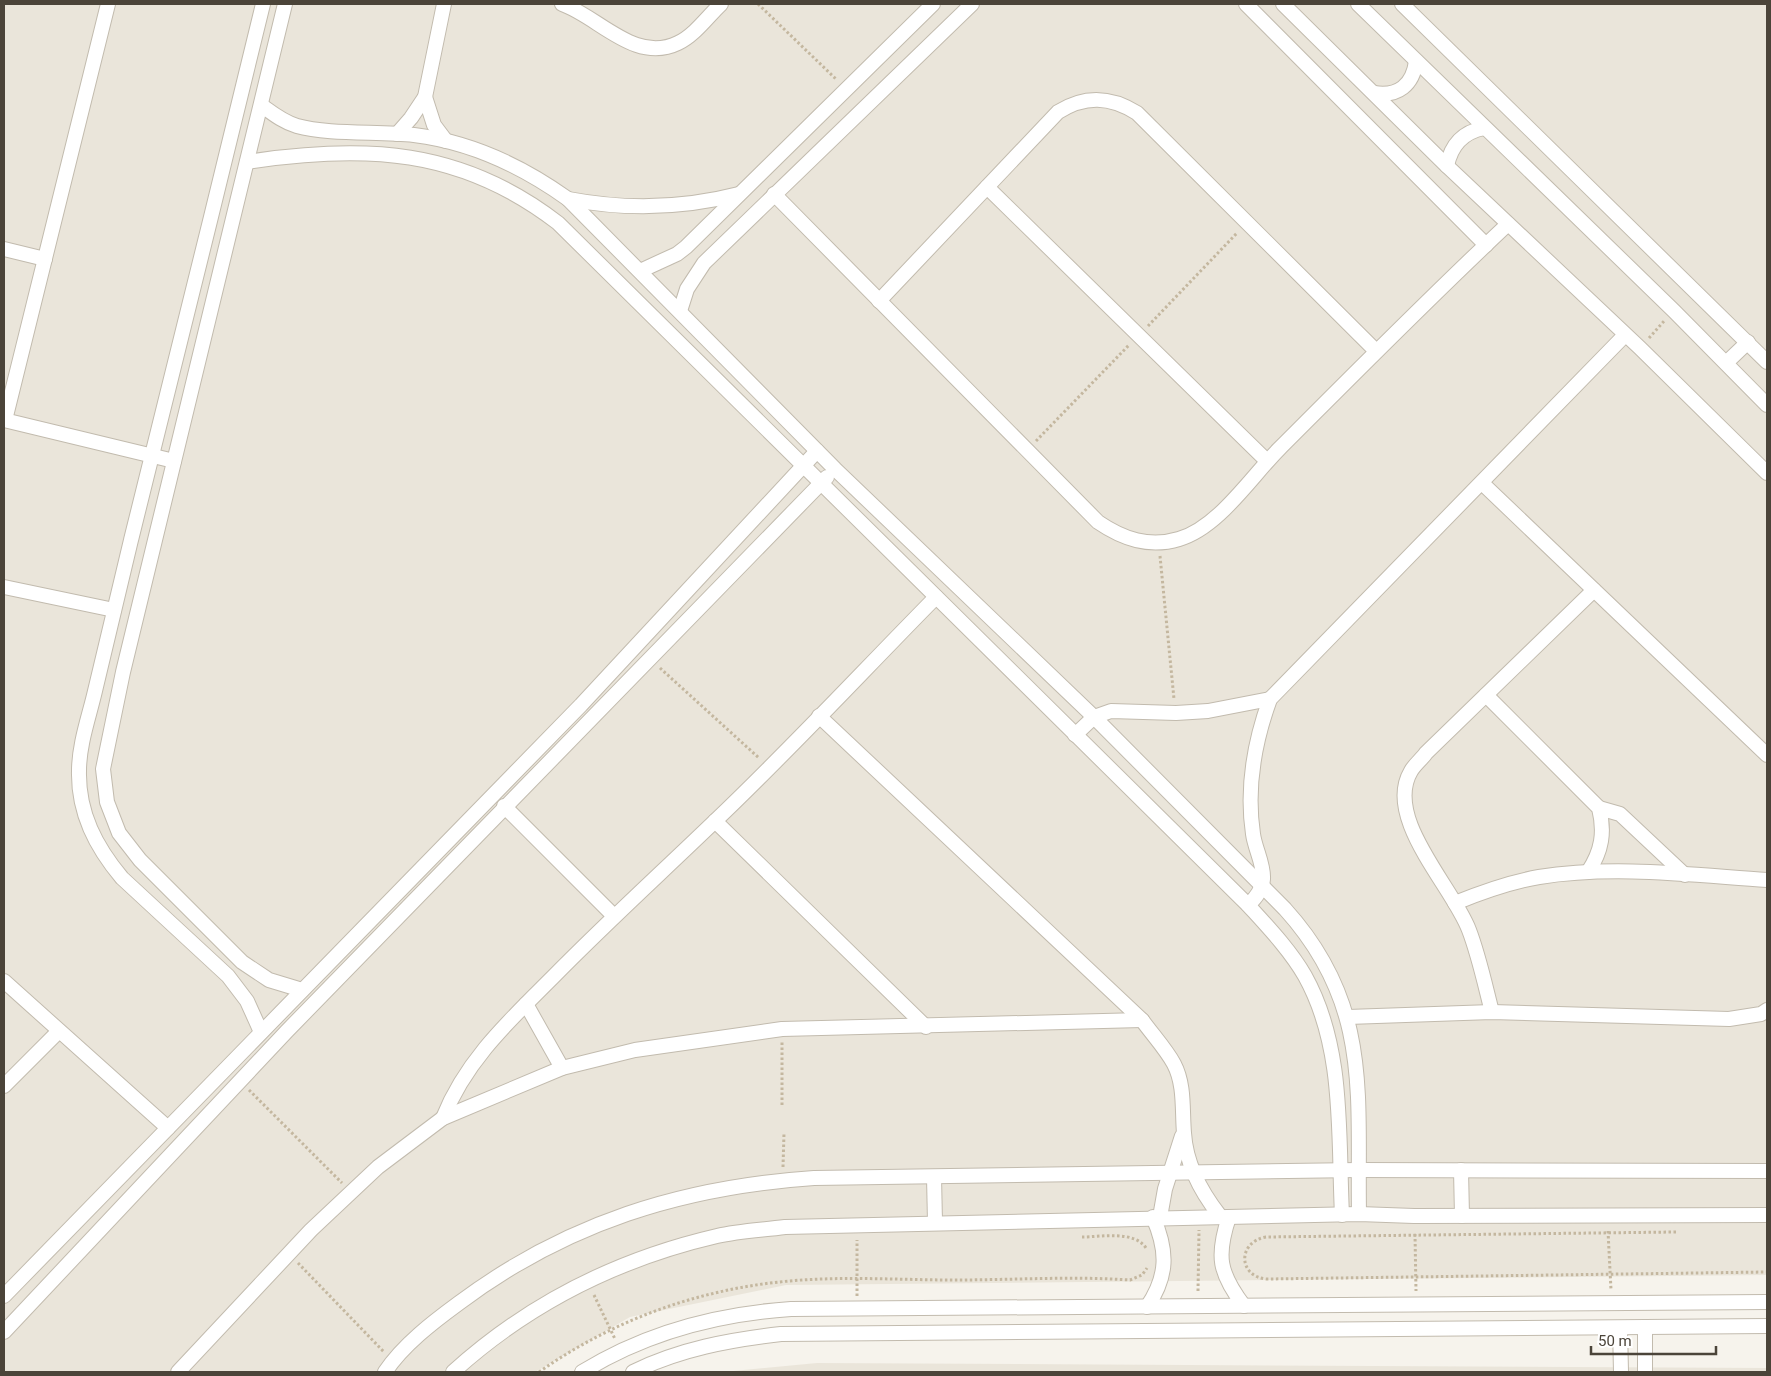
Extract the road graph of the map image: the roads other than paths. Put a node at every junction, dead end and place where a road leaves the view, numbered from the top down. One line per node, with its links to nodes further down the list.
1 (108, 4): 33 (street)
2 (285, 4): 14 (street)
3 (444, 4): 17 (street)
4 (562, 4): 5 (street)
5 (721, 4)
6 (933, 4): 25 (street)
7 (972, 4): 26 (street)
8 (1246, 4): 31 (street)
9 (1283, 4): 16 (street)
10 (1358, 4): 15 (street)
11 (1402, 4): 38 (street)
12 (259, 5): 13 (street)
13 (253, 46): 14 (street); 45 (street)
14 (274, 52): 18 (street)
15 (1416, 61): 16 (street); 19 (street)
16 (1374, 93): 23 (street)
17 (424, 97): 20 (street); 21 (street)
18 (261, 105): 20 (street); 22 (street)
19 (1484, 128): 23 (street); 41 (street)
20 (397, 134): 21 (street)
21 (446, 141): 27 (street)
22 (247, 162): 46 (street); 48 (street)
23 (1447, 166): 30 (street)
24 (987, 187): 35 (street); 39 (street); 47 (street)
25 (740, 194): 27 (street); 28 (street)
26 (774, 194): 29 (street); 35 (street)
27 (568, 199): 34 (street)
28 (728, 206): 29 (street); 34 (street)
29 (745, 222): 36 (street)
30 (1508, 224): 31 (street); 37 (street)
31 (1486, 245): 39 (street)
32 (4, 249): 33 (street)
33 (45, 259): 43 (street)
34 (640, 271): 36 (street)
35 (879, 301): 47 (street)
36 (680, 311): 44 (street)
37 (1625, 335): 50 (street); 52 (street)
38 (1748, 342): 40 (street); 41 (street)
39 (1376, 351): 47 (street)
40 (1767, 362)
41 (1726, 363): 42 (street)
42 (1767, 405)
43 (4, 420): 45 (street)
44 (817, 451): 48 (street); 49 (street)
45 (152, 456): 46 (street); 56 (street)
46 (174, 461): 73 (street)
47 (1267, 461)
48 (803, 465): 51 (street); 76 (street)
49 (835, 469): 51 (street); 60 (street)
50 (1767, 473)
51 (821, 483): 55 (street); 63 (street)
52 (1482, 483): 54 (street); 58 (street)
53 (4, 587): 56 (street)
54 (1594, 590): 57 (street); 62 (street)
55 (936, 596): 59 (street); 61 (street)
56 (114, 610): 74 (street)
57 (1486, 694): 64 (street); 70 (street)
58 (1270, 699): 60 (street); 69 (street)
59 (819, 716): 65 (street); 81 (street)
60 (1094, 717): 61 (street); 69 (street)
61 (1076, 735): 71 (street)
62 (1767, 755)
63 (504, 806): 72 (street); 111 (street)
64 (1599, 808): 66 (street); 67 (street)
65 (715, 821): 72 (street); 82 (street)
66 (1588, 872): 67 (street); 70 (street)
67 (1685, 875): 68 (street)
68 (1767, 880)
69 (1262, 886): 71 (street); 80 (street)
70 (1455, 903): 79 (street)
71 (1248, 905): 92 (street)
72 (614, 916): 77 (street)
73 (231, 951): 74 (street); 76 (street)
74 (217, 965): 84 (street)
75 (4, 982): 83 (street)
76 (302, 990): 84 (street)
77 (526, 1004): 85 (street); 87 (street)
78 (1767, 1010): 79 (street)
79 (1492, 1012): 80 (street)
80 (1348, 1018): 90 (street)
81 (1142, 1020): 82 (street); 89 (street)
82 (926, 1027): 85 (street)
83 (59, 1031): 86 (street); 88 (street)
84 (261, 1032): 88 (street)
85 (562, 1068): 87 (street)
86 (4, 1086)
87 (443, 1118): 113 (street)
88 (168, 1128): 104 (street)
89 (1183, 1130): 94 (street); 95 (street)
90 (1358, 1170): 91 (street); 92 (street); 97 (street)
91 (1461, 1170): 93 (street); 100 (street)
92 (1340, 1171): 94 (street); 99 (street)
93 (1767, 1171)
94 (1194, 1174): 95 (street); 102 (street)
95 (1170, 1175): 96 (street); 101 (street)
96 (934, 1176): 103 (street); 112 (street)
97 (1359, 1214): 99 (street); 100 (street)
98 (1767, 1214): 100 (street)
99 (1342, 1215): 102 (street)
100 (1462, 1216)
101 (1157, 1217): 102 (street); 103 (street); 107 (street)
102 (1225, 1217): 106 (street)
103 (935, 1222): 114 (street)
104 (4, 1296)
105 (1767, 1302): 106 (street)
106 (1244, 1306): 107 (street)
107 (1147, 1307): 115 (street)
108 (1767, 1326): 110 (street)
109 (1620, 1328): 110 (street); 116 (street); 117 (street)
110 (1644, 1328): 118 (street)
111 (4, 1332)
112 (389, 1367)
113 (178, 1372)
114 (453, 1372)
115 (582, 1372)
116 (633, 1372)
117 (1620, 1372)
118 (1645, 1372)

